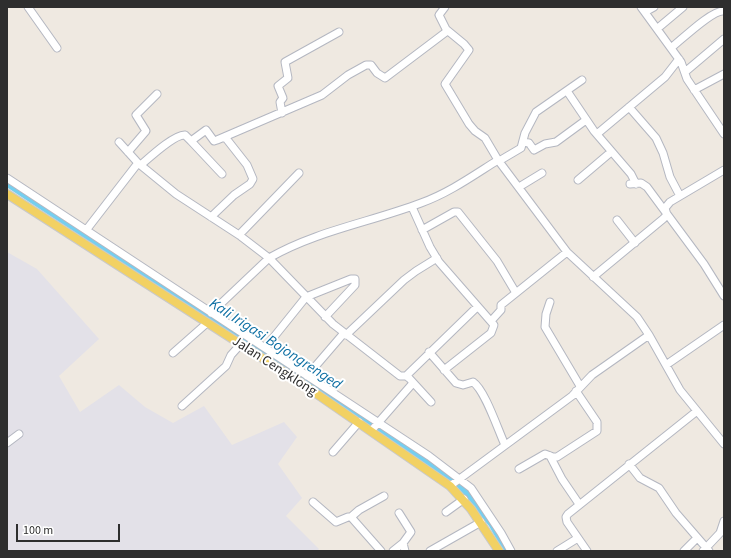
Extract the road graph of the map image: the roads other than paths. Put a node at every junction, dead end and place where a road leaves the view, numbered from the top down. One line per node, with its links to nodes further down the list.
1 (28, 7): 11 (street)
2 (445, 7): 8 (street)
3 (654, 7): 5 (street)
4 (683, 7): 7 (street)
5 (643, 10): 7 (street)
6 (724, 11): 12 (street)
7 (658, 28): 12 (street)
8 (447, 30): 21 (street); 33 (street)
9 (339, 32): 21 (street)
10 (724, 39): 14 (street)
11 (57, 48)
12 (671, 48): 13 (street)
13 (679, 59): 14 (street); 20 (street)
14 (685, 72): 17 (street)
15 (724, 74): 17 (street)
16 (582, 80): 18 (street)
17 (694, 90): 24 (street)
18 (567, 91): 23 (street); 30 (street)
19 (157, 94): 31 (street)
20 (629, 107): 25 (street); 43 (street)
21 (282, 113): 27 (street)
22 (724, 118): 24 (street)
23 (586, 120): 25 (street); 30 (street)
24 (717, 122): 26 (street)
25 (597, 134): 32 (street)
26 (724, 134)
27 (225, 137): 28 (street); 46 (street)
28 (191, 141): 34 (street); 38 (street)
29 (119, 142): 31 (street)
30 (523, 142): 33 (street)
31 (128, 152): 34 (street)
32 (611, 152): 40 (street); 45 (street)
33 (499, 160): 41 (street); 44 (street)
34 (140, 164): 46 (street); 48 (street)
35 (724, 170): 43 (street)
36 (299, 173): 50 (street)
37 (542, 173): 41 (street)
38 (222, 174)
39 (7, 178): 48 (street)
40 (578, 180)
41 (519, 187): 52 (street)
42 (7, 194): 56 (main road, Jalan Cengklong)
43 (680, 196): 45 (street)
44 (412, 207): 49 (street); 54 (street)
45 (667, 215): 51 (street); 58 (street)
46 (211, 217): 50 (street)
47 (617, 220): 51 (street)
48 (87, 229): 53 (street)
49 (422, 230): 55 (street); 59 (street)
50 (239, 235): 54 (street)
51 (635, 243): 57 (street)
52 (567, 252): 57 (street); 59 (street)
53 (121, 253): 56 (street); 64 (street)
54 (269, 258): 61 (street); 64 (street)
55 (437, 258): 63 (street); 69 (street)
56 (115, 262): 67 (main road, Jalan Cengklong)
57 (593, 277): 70 (street)
58 (722, 287): 60 (street)
59 (516, 293): 66 (street)
60 (724, 296)
61 (306, 297): 65 (street); 65 (street); 72 (street)
62 (550, 302): 80 (street)
63 (478, 307): 66 (street); 73 (street)
64 (211, 313): 71 (street)
65 (325, 316): 69 (street)
66 (491, 321): 76 (street)
67 (207, 324): 71 (main road, Jalan Cengklong); 74 (street)
68 (724, 325): 75 (street)
69 (345, 334): 77 (street); 78 (street)
70 (649, 335): 75 (street); 80 (street)
71 (238, 338): 72 (street); 78 (main road, Jalan Cengklong); 82 (street)
72 (265, 348): 78 (street)
73 (429, 352): 76 (street); 77 (street)
74 (173, 353)
75 (666, 365): 84 (street)
76 (444, 370): 89 (street)
77 (406, 376): 79 (street)
78 (302, 377): 83 (main road, Jalan Cengklong)
79 (413, 382): 81 (street); 86 (street)
80 (578, 389): 89 (street); 92 (street)
81 (431, 402)
82 (182, 406)
83 (344, 406): 85 (main road, Jalan Cengklong); 86 (street)
84 (696, 411): 90 (street); 93 (street)
85 (359, 422): 86 (main road, Jalan Cengklong); 91 (street)
86 (375, 426): 95 (main road, Jalan Cengklong); 95 (street)
87 (19, 434): 88 (street)
88 (7, 443)
89 (505, 444): 95 (street)
90 (724, 444)
91 (333, 452)
92 (550, 456): 94 (street); 99 (street)
93 (629, 464): 99 (street); 106 (street)
94 (519, 469)
95 (454, 482): 97 (main road, Jalan Cengklong); 114 (street)
96 (384, 496): 102 (street)
97 (464, 499): 100 (street); 104 (main road, Jalan Cengklong)
98 (313, 502): 102 (street)
99 (579, 504): 105 (street)
100 (446, 512)
101 (399, 513): 107 (street)
102 (351, 517): 109 (street)
103 (724, 521): 108 (street)
104 (481, 522): 112 (street); 113 (main road, Jalan Cengklong)
105 (578, 538): 115 (street); 116 (street)
106 (697, 538): 108 (street); 117 (street)
107 (403, 543): 110 (street); 111 (street)
108 (706, 550)
109 (381, 551)
110 (393, 551)
111 (405, 551)
112 (430, 551)
113 (498, 551)
114 (511, 551)
115 (557, 551)
116 (587, 551)
117 (684, 551)

